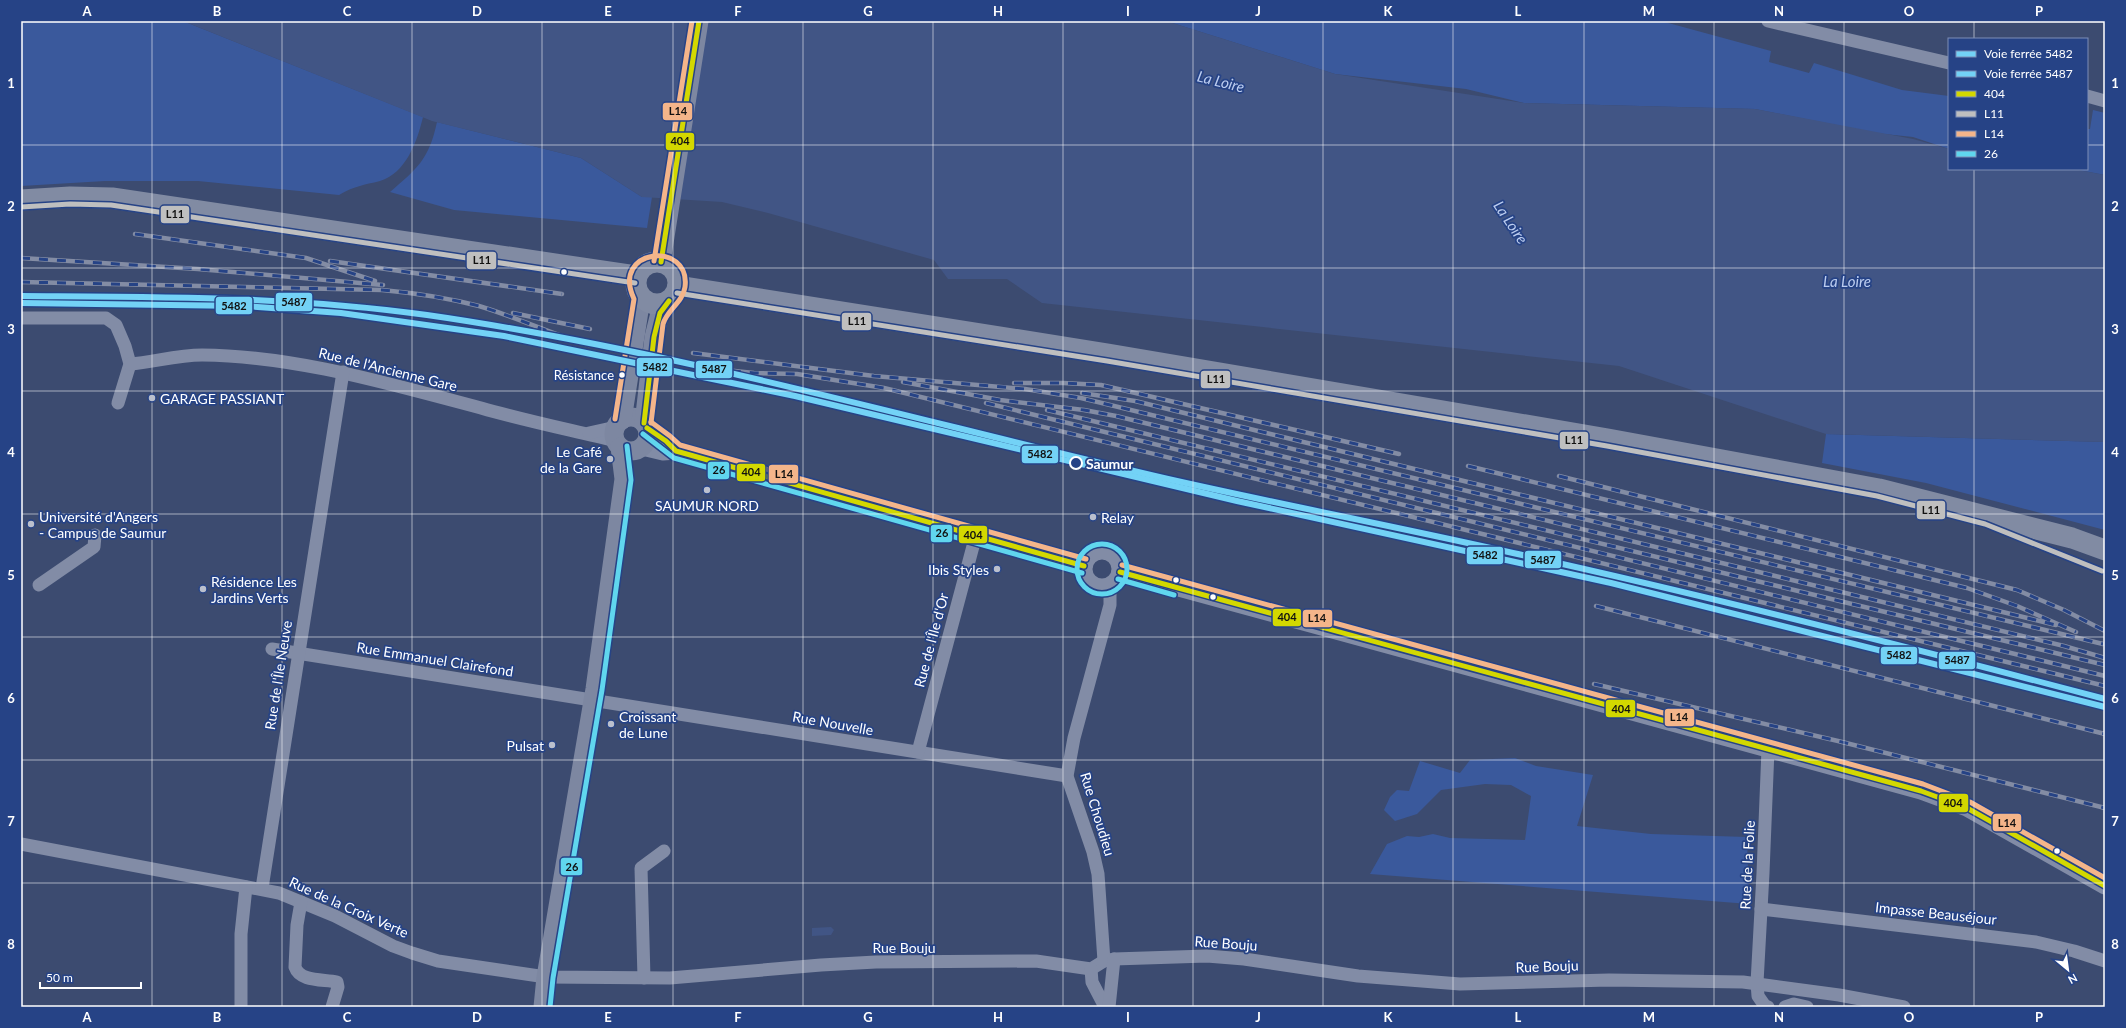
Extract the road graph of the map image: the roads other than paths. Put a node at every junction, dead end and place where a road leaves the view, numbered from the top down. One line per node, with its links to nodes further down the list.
1 (699, 21): 7 (main road)
2 (1768, 21): 3 (street)
3 (1948, 63)
4 (2088, 96): 5 (street)
5 (2105, 100)
6 (21, 200): 8 (main road)
7 (661, 262): 8 (main road); 9 (main road)
8 (636, 276): 10 (main road)
9 (674, 294): 10 (main road); 15 (main road); 18 (main road)
10 (641, 298): 16 (main road)
11 (21, 318): 12 (street)
12 (130, 364): 13 (street, Rue de l'Ancienne Gare); 14 (street)
13 (343, 372): 16 (street, Rue de l'Ancienne Gare); 28 (street, Rue de l'Île Neuve)
14 (118, 403)
15 (645, 425): 16 (main road); 16 (main road); 17 (street)
16 (626, 439): 17 (street); 29 (main road)
17 (676, 451): 20 (street)
18 (1987, 517): 21 (main road); 22 (main road)
19 (95, 535): 25 (street)
20 (976, 535): 23 (street); 31 (street, Rue de l'Île d'Or)
21 (2105, 550)
22 (2105, 564)
23 (1084, 566): 24 (street); 26 (street)
24 (1120, 572): 26 (street); 30 (street)
25 (39, 586)
26 (1110, 586): 32 (street, Rue Choudieu)
27 (272, 649): 28 (street, Rue Emmanuel Clairefond)
28 (297, 653): 29 (street, Rue Emmanuel Clairefond); 37 (street, Rue de l'Île Neuve)
29 (593, 700): 31 (street, Rue Nouvelle); 43 (main road)
30 (1768, 749): 35 (street); 39 (street, Rue de la Folie)
31 (918, 752): 32 (street, Rue Nouvelle)
32 (1068, 776): 40 (street, Rue Choudieu)
33 (21, 844): 36 (street, Rue de la Croix Verte)
34 (664, 851): 44 (street)
35 (2105, 886)
36 (246, 887): 37 (street, Rue de la Croix Verte); 46 (street)
37 (262, 888): 38 (street, Rue de la Croix Verte)
38 (301, 902): 43 (street, Rue de la Croix Verte); 47 (street)
39 (1761, 909): 41 (street, Impasse Beauséjour); 45 (street, Rue de la Folie)
40 (1109, 960): 42 (street, Rue Bouju); 45 (street, Rue Bouju); 50 (street, Rue Choudieu)
41 (2105, 961)
42 (1091, 969): 44 (street, Rue Bouju); 49 (street)
43 (546, 977): 44 (street, Rue Bouju); 48 (main road)
44 (644, 978)
45 (1756, 983): 51 (street); 54 (street, Rue Bouju)
46 (241, 1007)
47 (332, 1007)
48 (543, 1007)
49 (1105, 1007)
50 (1109, 1007)
51 (1768, 1007)
52 (1785, 1007): 53 (street)
53 (1807, 1007)
54 (1904, 1007)

